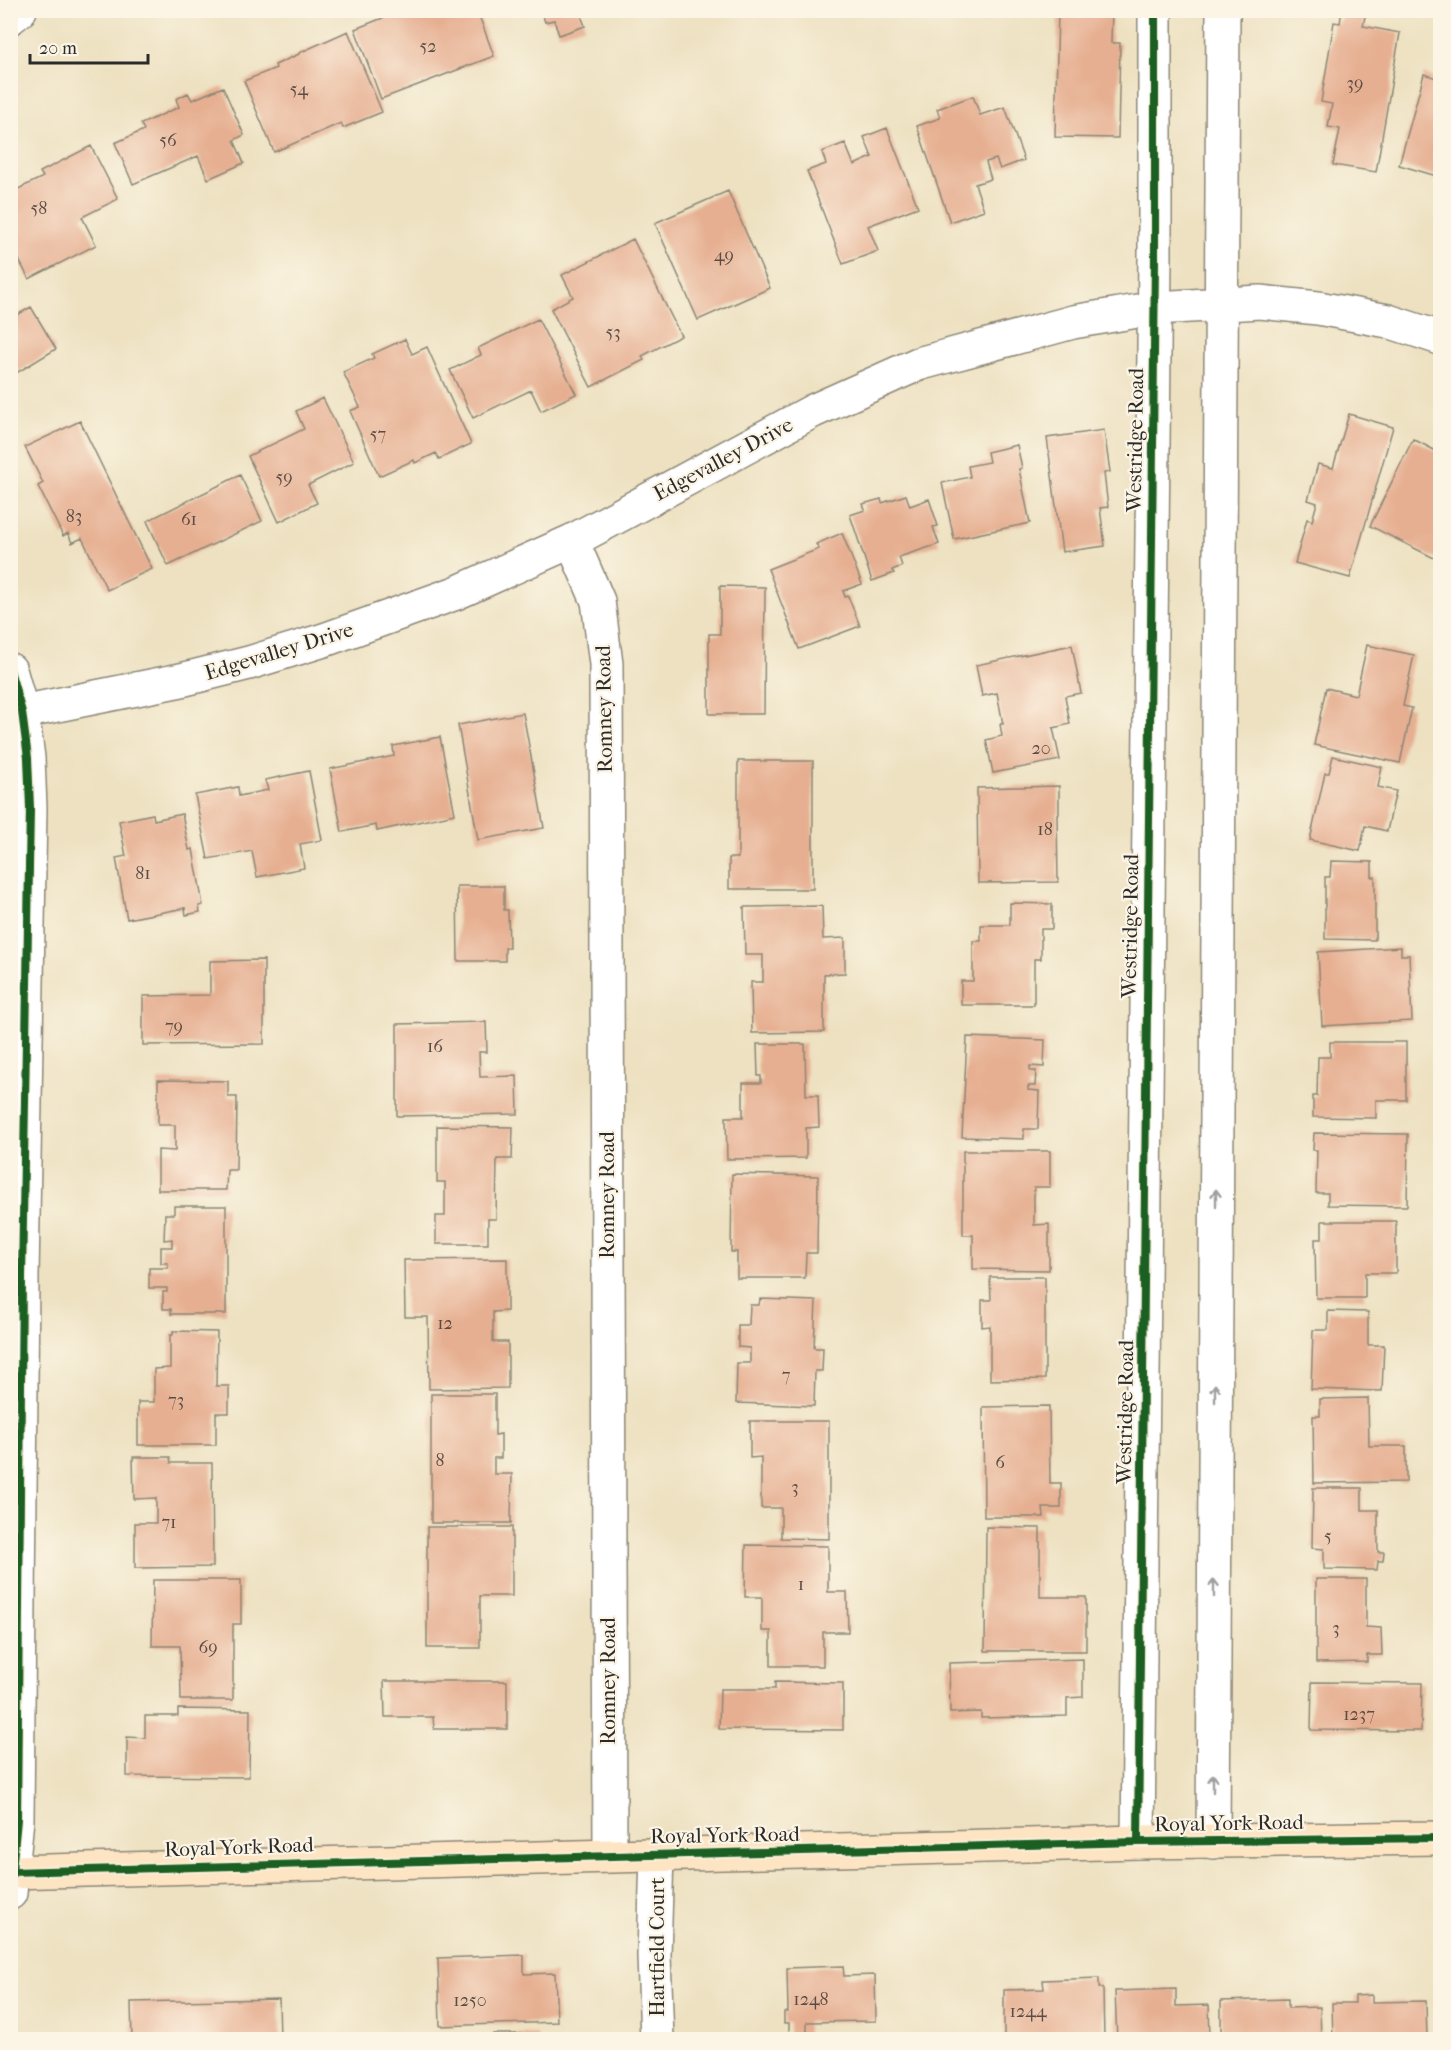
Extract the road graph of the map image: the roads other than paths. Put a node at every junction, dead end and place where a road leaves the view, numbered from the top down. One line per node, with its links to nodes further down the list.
1 (20, 10): 4 (street)
2 (1155, 10): 6 (street, Westridge Road)
3 (1223, 10): 5 (street)
4 (10, 18)
5 (1220, 303): 6 (street, Edgevalley Drive); 7 (street, Edgevalley Drive); 13 (street, one-way to 5)
6 (1155, 308): 8 (street, Edgevalley Drive); 12 (street, Westridge Road)
7 (1440, 338)
8 (572, 541): 10 (street, Edgevalley Drive); 14 (street, Romney Road)
9 (10, 670): 10 (street)
10 (22, 712): 16 (street)
11 (1440, 1838): 13 (main road, Royal York Road)
12 (1138, 1842): 13 (main road, Royal York Road); 15 (main road, Royal York Road)
13 (1213, 1842)
14 (610, 1855): 15 (main road, Royal York Road); 16 (main road, Royal York Road)
15 (657, 1855): 17 (street, Hartfield Court)
16 (11, 1879)
17 (657, 2040)

